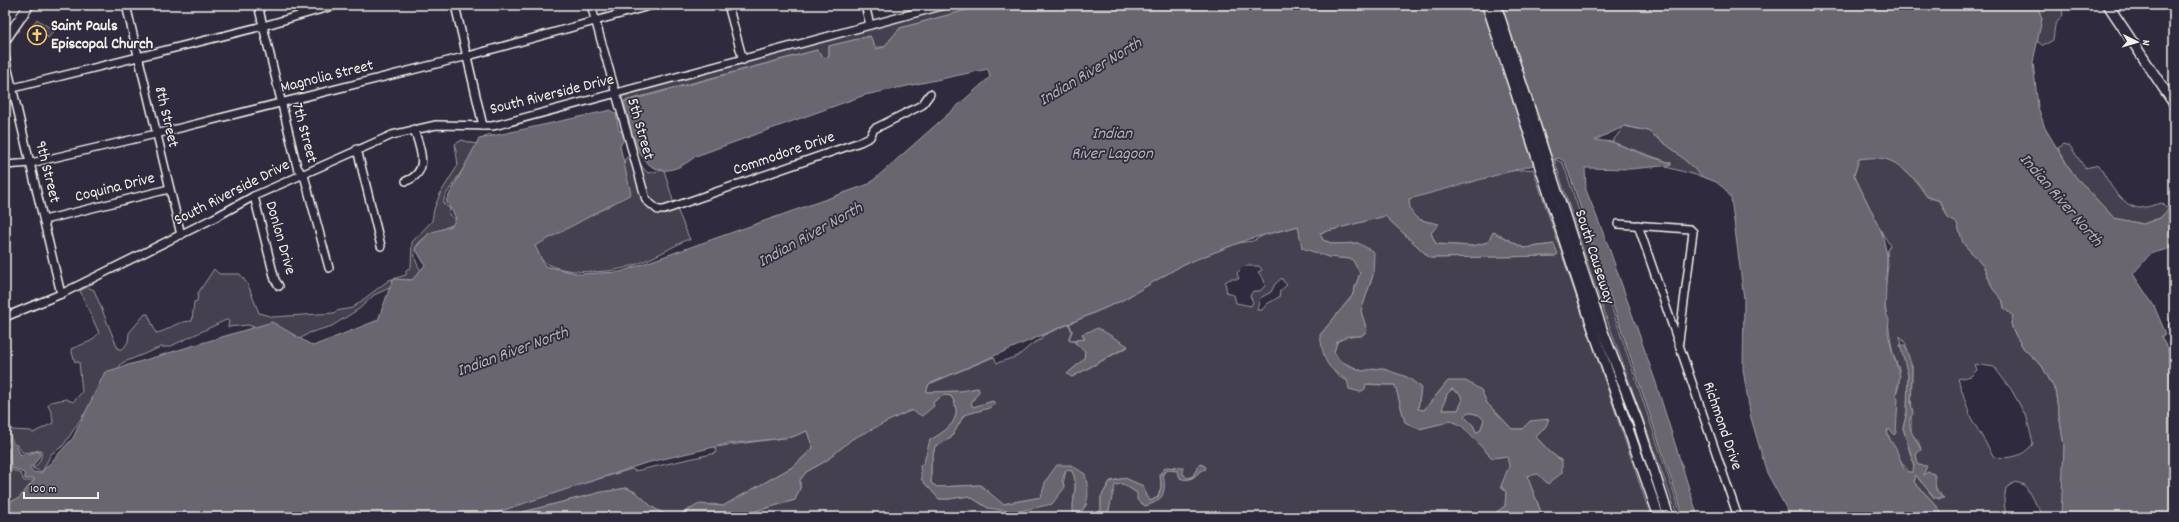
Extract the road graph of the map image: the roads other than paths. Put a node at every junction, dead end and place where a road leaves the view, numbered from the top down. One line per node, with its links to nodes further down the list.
1 (12, 5): 16 (street)
2 (17, 5): 18 (main road)
3 (126, 5): 24 (street, 8th Street)
4 (258, 5): 20 (street, 7th Street)
5 (336, 5): 20 (street)
6 (455, 5): 22 (street)
7 (591, 5): 17 (street, 5th Street)
8 (653, 5): 17 (street, Magnolia Street)
9 (728, 5): 25 (street)
10 (865, 5): 19 (street)
11 (945, 5): 19 (street, South Riverside Drive)
12 (1487, 5): 50 (main road, South Causeway)
13 (1496, 5): 50 (main road, South Causeway)
14 (2108, 5): 30 (main road)
15 (29, 6): 21 (main road)
16 (5, 7)
17 (596, 21): 22 (street, Magnolia Street); 27 (street, 5th Street)
18 (5, 22)
19 (870, 25): 25 (street, South Riverside Drive)
20 (263, 26): 24 (street); 29 (street, 7th Street)
21 (5, 40)
22 (468, 56): 29 (street, Magnolia Street); 31 (street)
23 (5, 57): 26 (street, 9th Street)
24 (139, 57): 26 (street); 33 (street, 8th Street)
25 (743, 60): 27 (street, South Riverside Drive)
26 (13, 88): 35 (street, 9th Street)
27 (615, 94): 31 (street, South Riverside Drive); 40 (street, 5th Street)
28 (930, 94): 40 (street, Commodore Drive)
29 (281, 102): 33 (street, Magnolia Street); 37 (street, 7th Street)
30 (2174, 104)
31 (483, 126): 32 (street, South Riverside Drive)
32 (414, 129): 34 (street, South Riverside Drive); 38 (street)
33 (156, 134): 35 (street, Magnolia Street); 39 (street, 8th Street)
34 (356, 149): 37 (street, South Riverside Drive); 46 (street)
35 (31, 163): 36 (street, Magnolia Street); 42 (street, 9th Street)
36 (5, 165)
37 (300, 174): 41 (street, South Riverside Drive); 47 (street, 7th Street)
38 (406, 181)
39 (169, 189): 42 (street, Coquina Drive); 45 (street, 8th Street)
40 (643, 192)
41 (254, 196): 45 (street, South Riverside Drive); 48 (street, Donlon Drive)
42 (44, 220): 49 (street, 9th Street)
43 (1618, 224): 44 (street, Richmond Drive)
44 (1638, 225): 52 (street, Richmond Drive); 52 (street, Richmond Drive)
45 (181, 235): 49 (street, South Riverside Drive)
46 (381, 246)
47 (329, 268)
48 (280, 286)
49 (61, 294): 51 (street, South Riverside Drive)
50 (1586, 295): 53 (main road, South Causeway); 56 (main road, South Causeway)
51 (5, 317)
52 (1679, 343): 57 (street, Richmond Drive)
53 (1650, 492): 54 (main road, South Causeway); 55 (main road)
54 (1659, 517)
55 (1663, 517)
56 (1669, 517)
57 (1738, 517)

